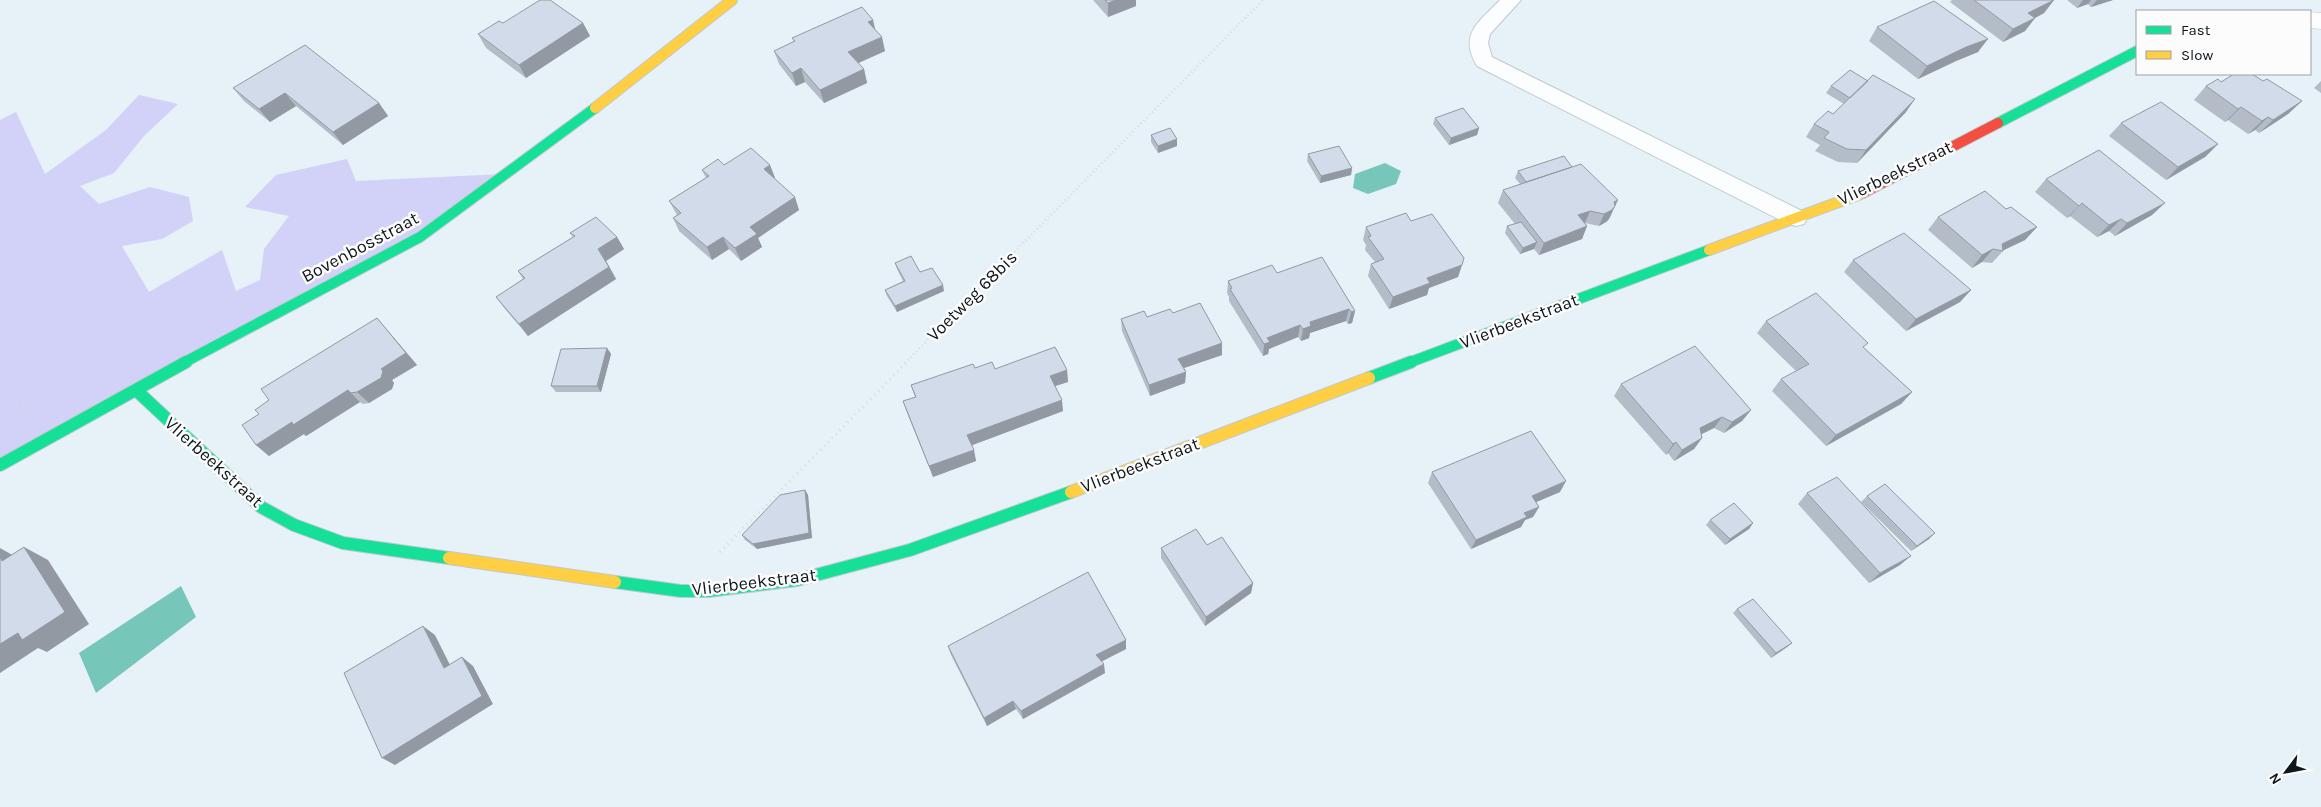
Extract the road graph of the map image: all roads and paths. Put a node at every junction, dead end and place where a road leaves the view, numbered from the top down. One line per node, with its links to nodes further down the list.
1 (732, 0): 6 (street, Bovenbosstraat)
2 (1263, 0): 8 (path, Voetweg 68bis)
3 (1511, 0): 5 (lane)
4 (2136, 52): 5 (street, Vlierbeekstraat)
5 (1796, 218): 8 (street, Vlierbeekstraat)
6 (136, 390): 7 (street, Bovenbosstraat); 8 (street, Vlierbeekstraat)
7 (0, 465)
8 (681, 591)

